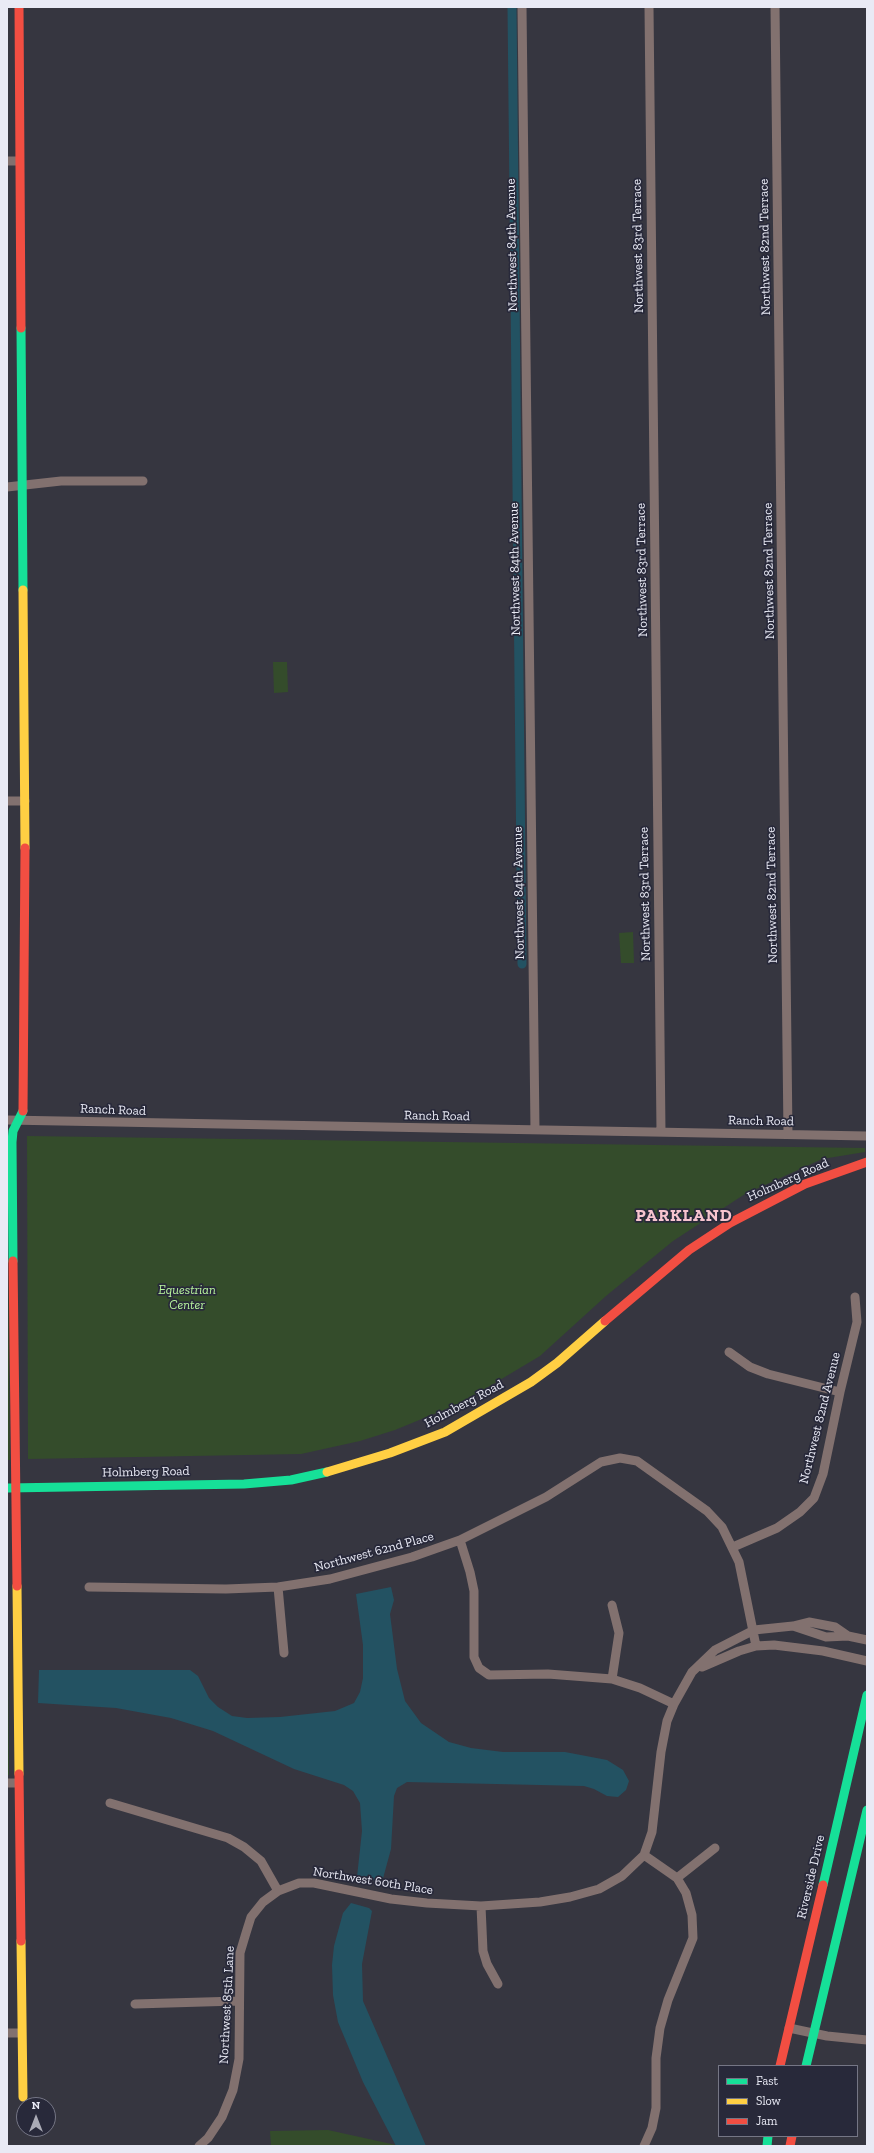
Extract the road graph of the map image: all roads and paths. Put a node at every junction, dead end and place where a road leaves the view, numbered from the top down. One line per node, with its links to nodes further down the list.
1 (19, 7): 6 (street)
2 (522, 7): 14 (street, Northwest 84th Avenue)
3 (649, 7): 15 (street, Northwest 83rd Terrace)
4 (775, 7): 16 (street, Northwest 82nd Terrace)
5 (7, 161): 6 (street)
6 (19, 161): 8 (street)
7 (143, 481): 8 (street)
8 (23, 486): 9 (street); 11 (street)
9 (7, 487)
10 (7, 801): 11 (street)
11 (25, 801): 13 (street)
12 (7, 1120): 13 (street, Ranch Road)
13 (20, 1120): 14 (street, Ranch Road); 22 (street)
14 (535, 1130): 15 (street, Ranch Road)
15 (661, 1132): 16 (street, Ranch Road)
16 (788, 1134): 17 (street, Ranch Road)
17 (867, 1136)
18 (867, 1162): 22 (street, Holmberg Road)
19 (855, 1297): 21 (street, Northwest 82nd Avenue)
20 (729, 1352): 21 (street)
21 (840, 1392): 24 (street, Northwest 82nd Avenue)
22 (11, 1488): 42 (street)
23 (460, 1540): 24 (street, Northwest 62nd Place); 26 (street, Northwest 62nd Place); 38 (street)
24 (732, 1547): 29 (street)
25 (89, 1587): 26 (street, Northwest 62nd Place)
26 (278, 1587): 35 (street)
27 (612, 1605): 38 (street)
28 (793, 1626): 29 (street); 30 (street); 31 (street)
29 (754, 1630): 33 (street); 37 (street)
30 (809, 1632): 31 (street); 34 (street)
31 (848, 1636): 32 (street)
32 (867, 1640)
33 (756, 1646): 34 (street); 37 (street)
34 (806, 1648): 36 (street)
35 (284, 1653)
36 (867, 1661)
37 (692, 1672): 40 (street)
38 (612, 1679): 40 (street)
39 (867, 1695): 53 (street, Riverside Drive)
40 (674, 1704): 46 (street)
41 (7, 1783): 42 (street)
42 (18, 1783): 55 (street)
43 (110, 1803): 48 (street)
44 (867, 1810): 56 (street)
45 (715, 1848): 47 (street)
46 (644, 1855): 47 (street); 49 (street, Northwest 60th Place)
47 (677, 1878): 62 (street)
48 (278, 1891): 49 (street, Northwest 60th Place); 51 (street, Northwest 85th Lane)
49 (481, 1906): 50 (street)
50 (498, 1984)
51 (238, 2001): 52 (street); 61 (street, Northwest 85th Lane)
52 (135, 2004)
53 (789, 2028): 56 (street); 58 (street, Riverside Drive)
54 (7, 2033): 55 (street)
55 (21, 2033): 60 (street)
56 (814, 2034): 57 (street); 59 (street)
57 (867, 2040)
58 (780, 2065)
59 (806, 2065)
60 (23, 2097)
61 (199, 2146)
62 (644, 2146)

